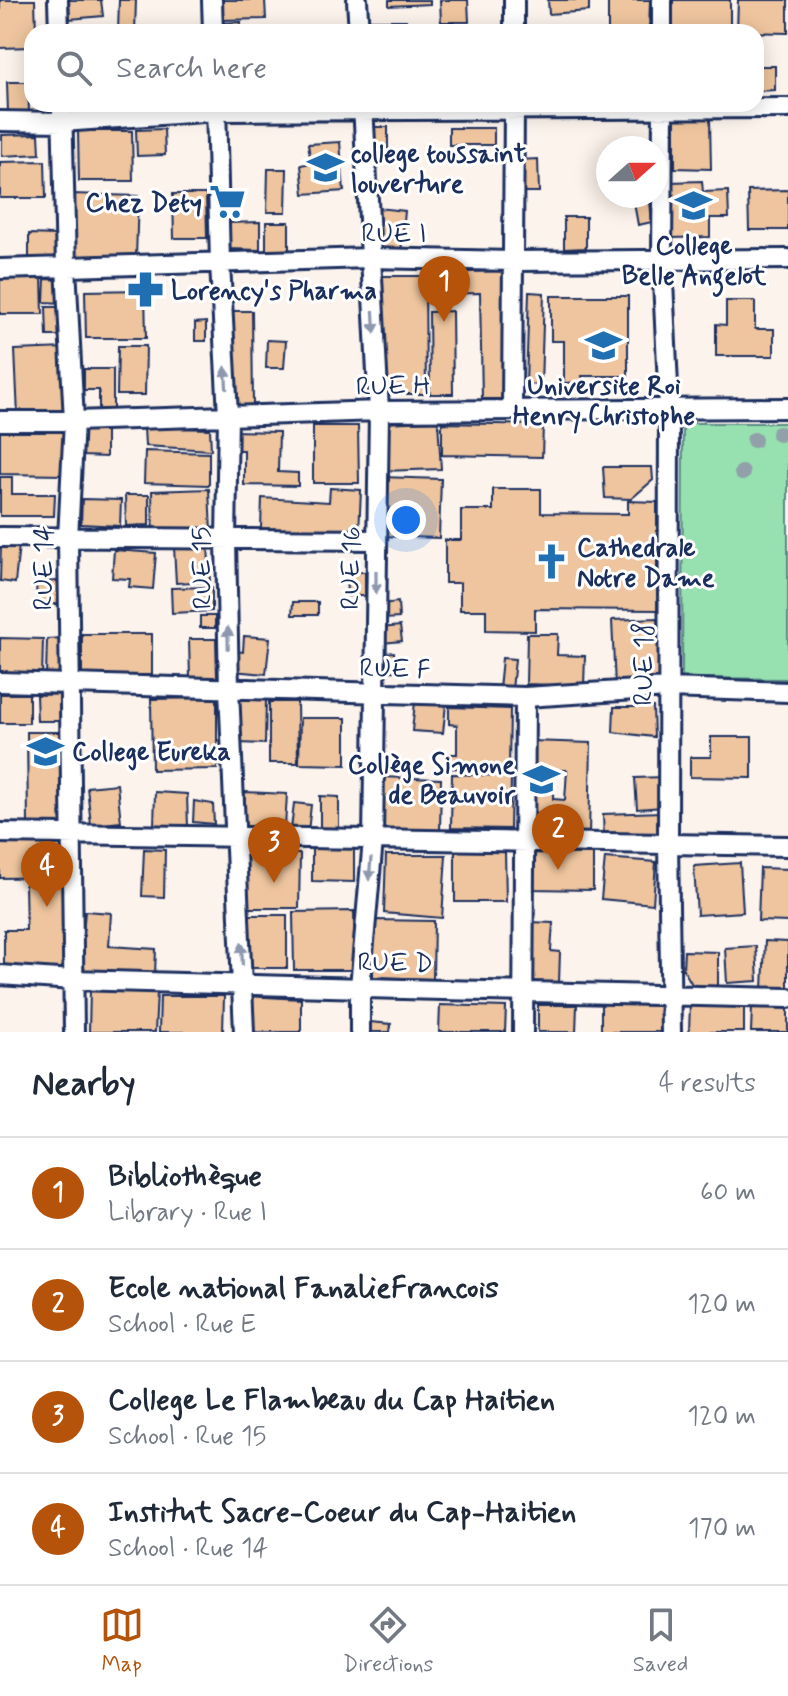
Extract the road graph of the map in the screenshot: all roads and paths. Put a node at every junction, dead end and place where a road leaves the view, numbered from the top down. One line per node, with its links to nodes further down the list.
1 (58, 0): 6 (street)
2 (212, 0): 7 (street)
3 (357, 0): 8 (street)
4 (514, 0): 9 (street)
5 (662, 0): 10 (street)
6 (59, 24)
7 (213, 24)
8 (358, 24)
9 (514, 24)
10 (662, 24)
11 (764, 108): 12 (street)
12 (788, 108)
13 (88, 112): 18 (street)
14 (216, 112): 24 (street, RUE 15)
15 (363, 112): 20 (street, RUE 16)
16 (514, 112): 23 (street)
17 (663, 112): 22 (street, RUE 18)
18 (62, 113): 19 (street); 25 (street, RUE 14)
19 (0, 121)
20 (370, 258): 23 (street, RUE I); 24 (street, RUE I); 30 (street, RUE 16, one-way to 30)
21 (788, 259): 22 (street, RUE I)
22 (662, 260): 23 (street, RUE I); 27 (street, RUE 18)
23 (513, 261): 29 (street)
24 (220, 263): 25 (street, RUE I); 31 (street, RUE 15, one-way to 24)
25 (66, 266): 26 (street, RUE I); 33 (street, RUE 14)
26 (0, 269)
27 (669, 407): 28 (street, RUE H); 29 (street, RUE H); 40 (street, RUE 18)
28 (788, 408)
29 (512, 409): 30 (street, RUE H)
30 (379, 411): 31 (street, RUE H); 37 (street, RUE 16)
31 (228, 415): 33 (street, RUE H); 36 (street, RUE 15)
32 (0, 421): 33 (street, RUE H)
33 (74, 421): 35 (street, RUE 14)
34 (0, 537): 35 (street)
35 (68, 538): 36 (street); 39 (street, RUE 14)
36 (226, 540): 37 (street); 41 (street, RUE 15, one-way to 36)
37 (376, 540): 43 (street, RUE 16, one-way to 43)
38 (0, 682): 39 (street, RUE F)
39 (71, 683): 41 (street, RUE F); 46 (street, RUE 14)
40 (668, 688): 42 (street, RUE F); 44 (street, RUE F); 49 (street, RUE 18)
41 (229, 689): 43 (street, RUE F); 47 (street, RUE 15)
42 (788, 692)
43 (375, 694): 44 (street, RUE F); 48 (street, RUE 16)
44 (525, 697): 50 (street)
45 (0, 833): 46 (street)
46 (70, 835): 47 (street); 53 (street, RUE 14)
47 (238, 836): 48 (street); 54 (street, RUE 15, one-way to 47)
48 (373, 840): 50 (street); 55 (street, RUE 16, one-way to 55)
49 (668, 843): 50 (street); 51 (street); 57 (street, RUE 18)
50 (523, 844): 56 (street)
51 (788, 846)
52 (0, 975): 53 (street, RUE D)
53 (73, 980): 54 (street, RUE D); 59 (street, RUE 14)
54 (243, 985): 55 (street, RUE D); 60 (street, RUE 15)
55 (360, 987): 56 (street, RUE D); 61 (street, RUE 16)
56 (522, 991): 57 (street, RUE D); 62 (street)
57 (670, 997): 58 (street, RUE D); 63 (street, RUE 18)
58 (788, 998)
59 (74, 1032)
60 (244, 1032)
61 (360, 1032)
62 (523, 1032)
63 (671, 1032)

